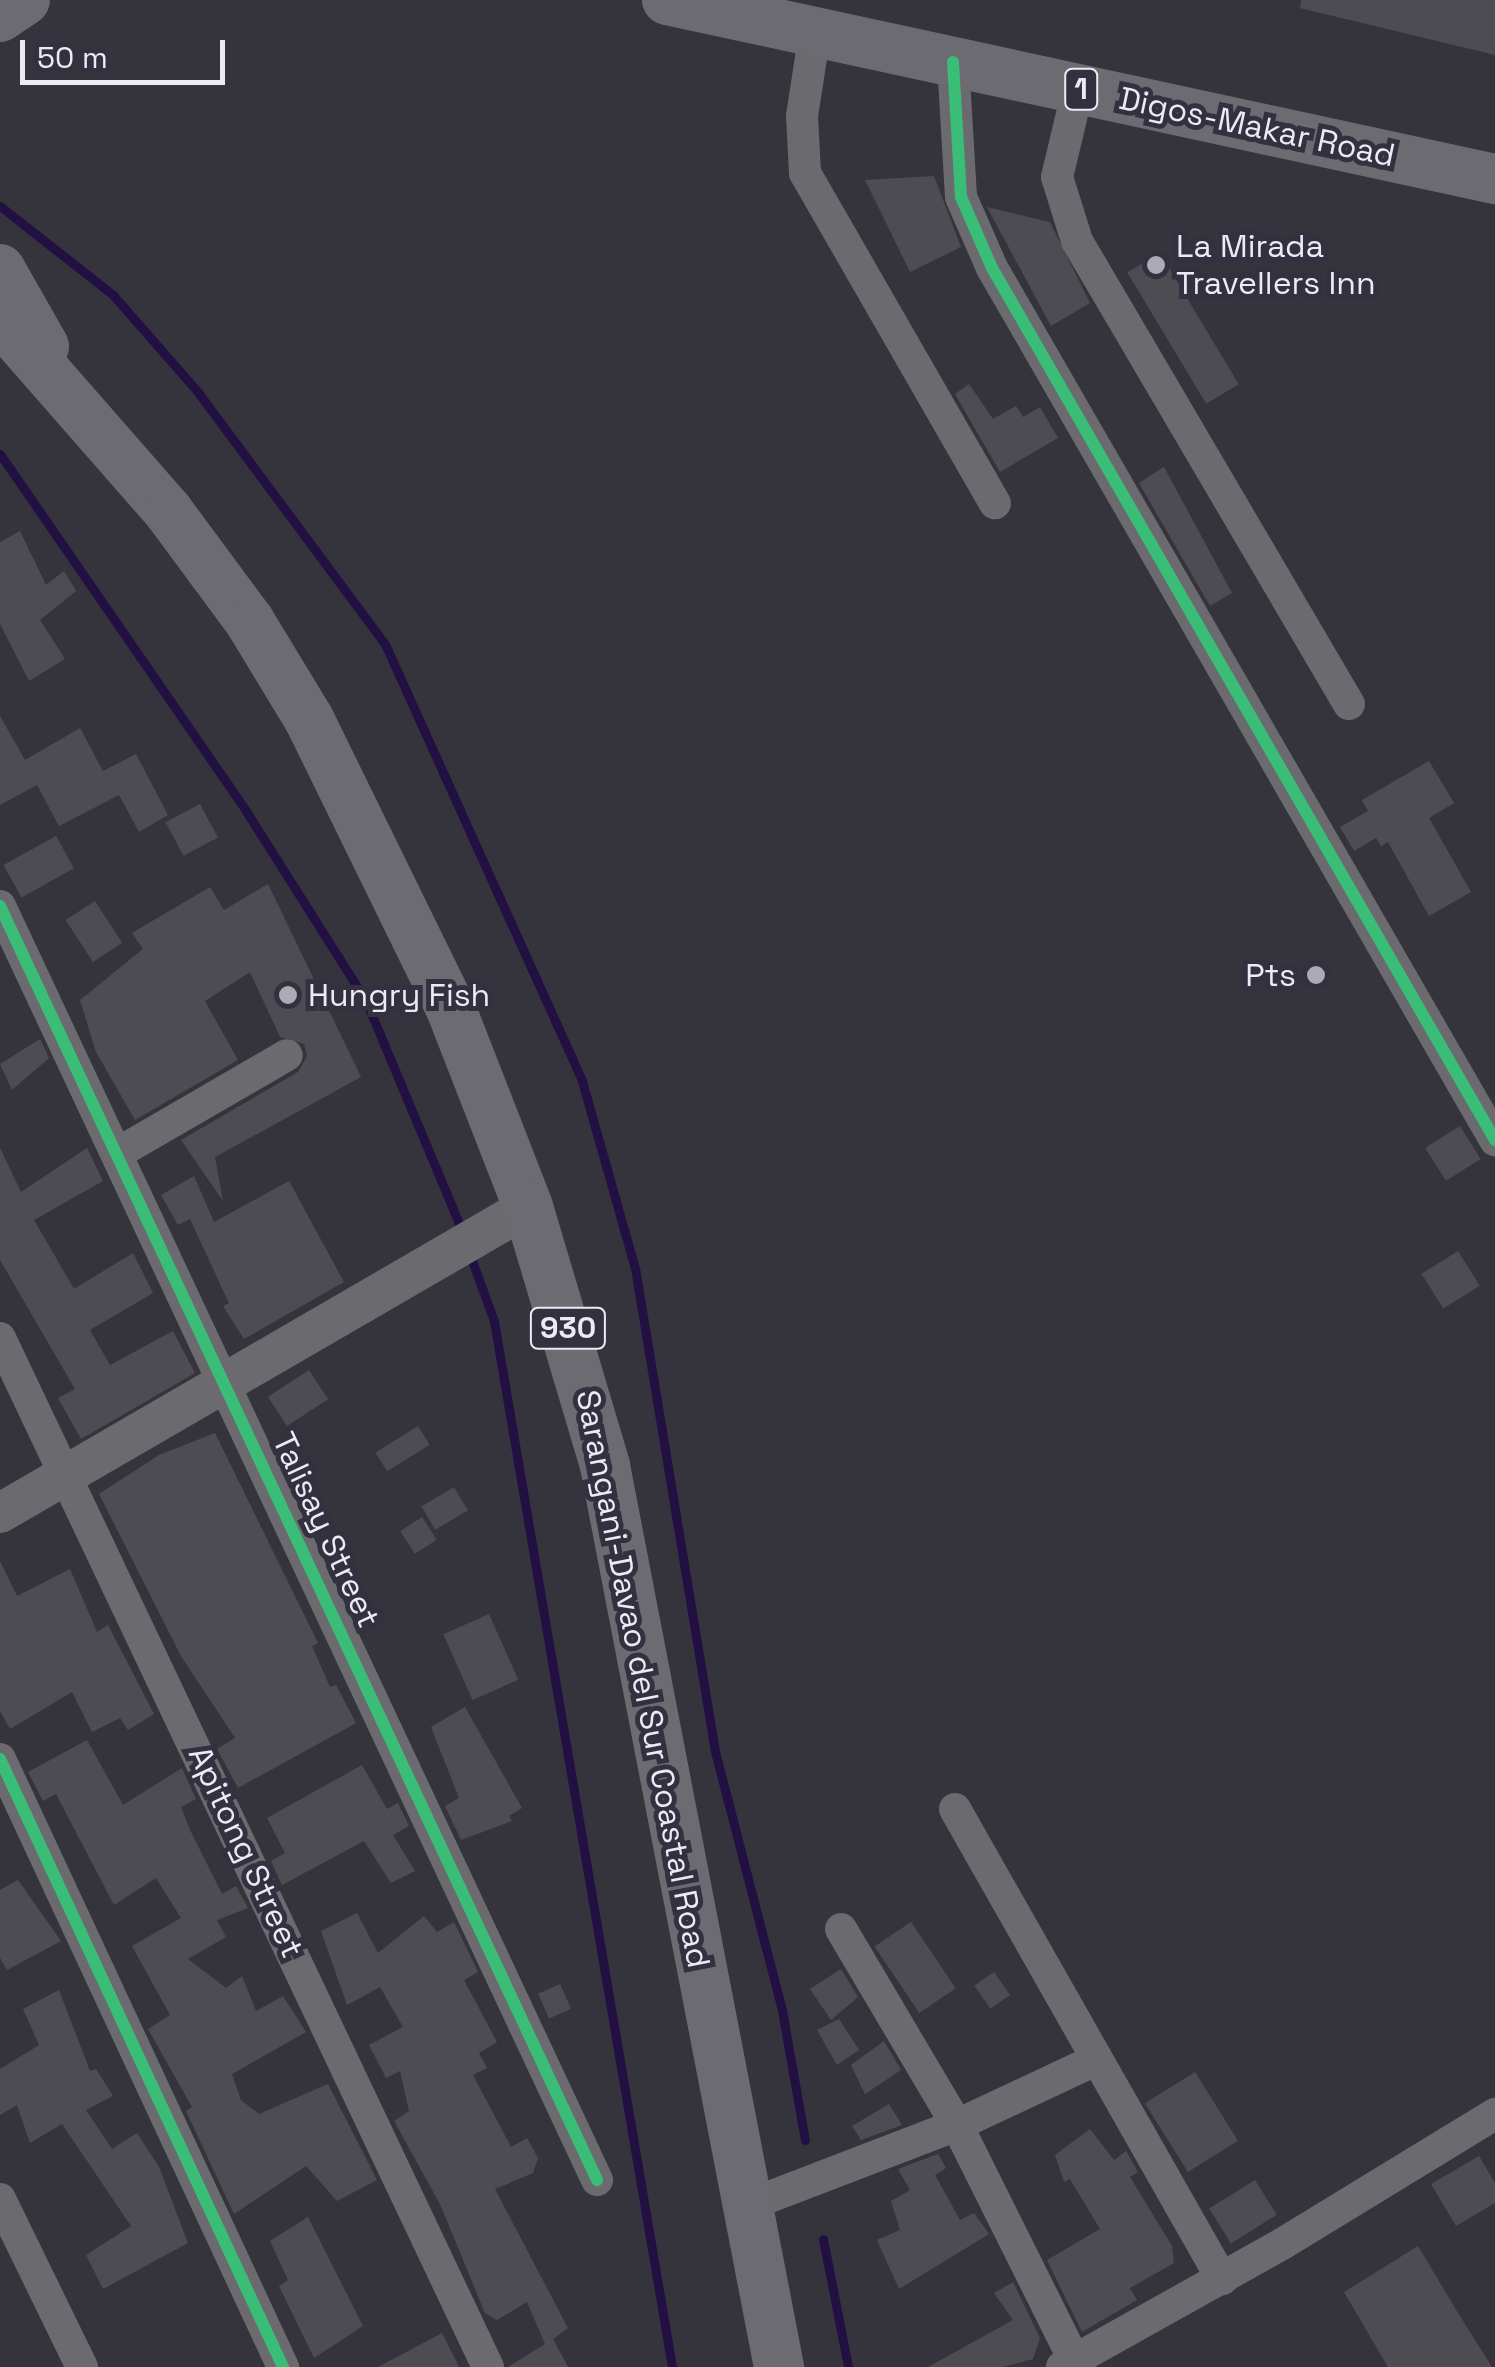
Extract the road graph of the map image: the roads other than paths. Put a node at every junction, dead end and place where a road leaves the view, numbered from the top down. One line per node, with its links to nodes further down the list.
1 (24, 0): 3 (main road)
2 (667, 0): 4 (main road, Digos-Makar Road / 1)
3 (0, 17)
4 (815, 32): 5 (main road, Digos-Makar Road / 1); 11 (street)
5 (953, 62): 6 (main road, Digos-Makar Road / 1); 15 (street)
6 (1078, 89): 7 (main road, Digos-Makar Road / 1); 12 (street)
7 (1495, 179)
8 (0, 269): 10 (main road, Sarangani-Davao del Sur Coastal Road / 930)
9 (0, 319): 10 (main road, Sarangani-Davao del Sur Coastal Road / 930)
10 (73, 398): 17 (main road, Sarangani-Davao del Sur Coastal Road / 930)
11 (995, 503)
12 (1349, 704)
13 (0, 906): 16 (street, Talisay Street)
14 (288, 1055): 16 (street)
15 (1495, 1140)
16 (118, 1153): 19 (street, Talisay Street)
17 (528, 1207): 19 (street); 30 (main road, Sarangani-Davao del Sur Coastal Road / 930)
18 (0, 1338): 20 (street, Apitong Street)
19 (228, 1384): 20 (street); 28 (street, Talisay Street)
20 (68, 1474): 21 (street); 35 (street, Apitong Street)
21 (0, 1513)
22 (0, 1759): 34 (street)
23 (955, 1809): 25 (street)
24 (841, 1929): 27 (street)
25 (1096, 2060): 27 (street); 31 (street)
26 (1495, 2114): 31 (street)
27 (958, 2125): 30 (street); 32 (street)
28 (596, 2180)
29 (0, 2199): 33 (street)
30 (746, 2206): 36 (main road, Sarangani-Davao del Sur Coastal Road / 930)
31 (1222, 2279): 32 (street)
32 (1068, 2363)
33 (82, 2367)
34 (283, 2367)
35 (488, 2367)
36 (779, 2367)

